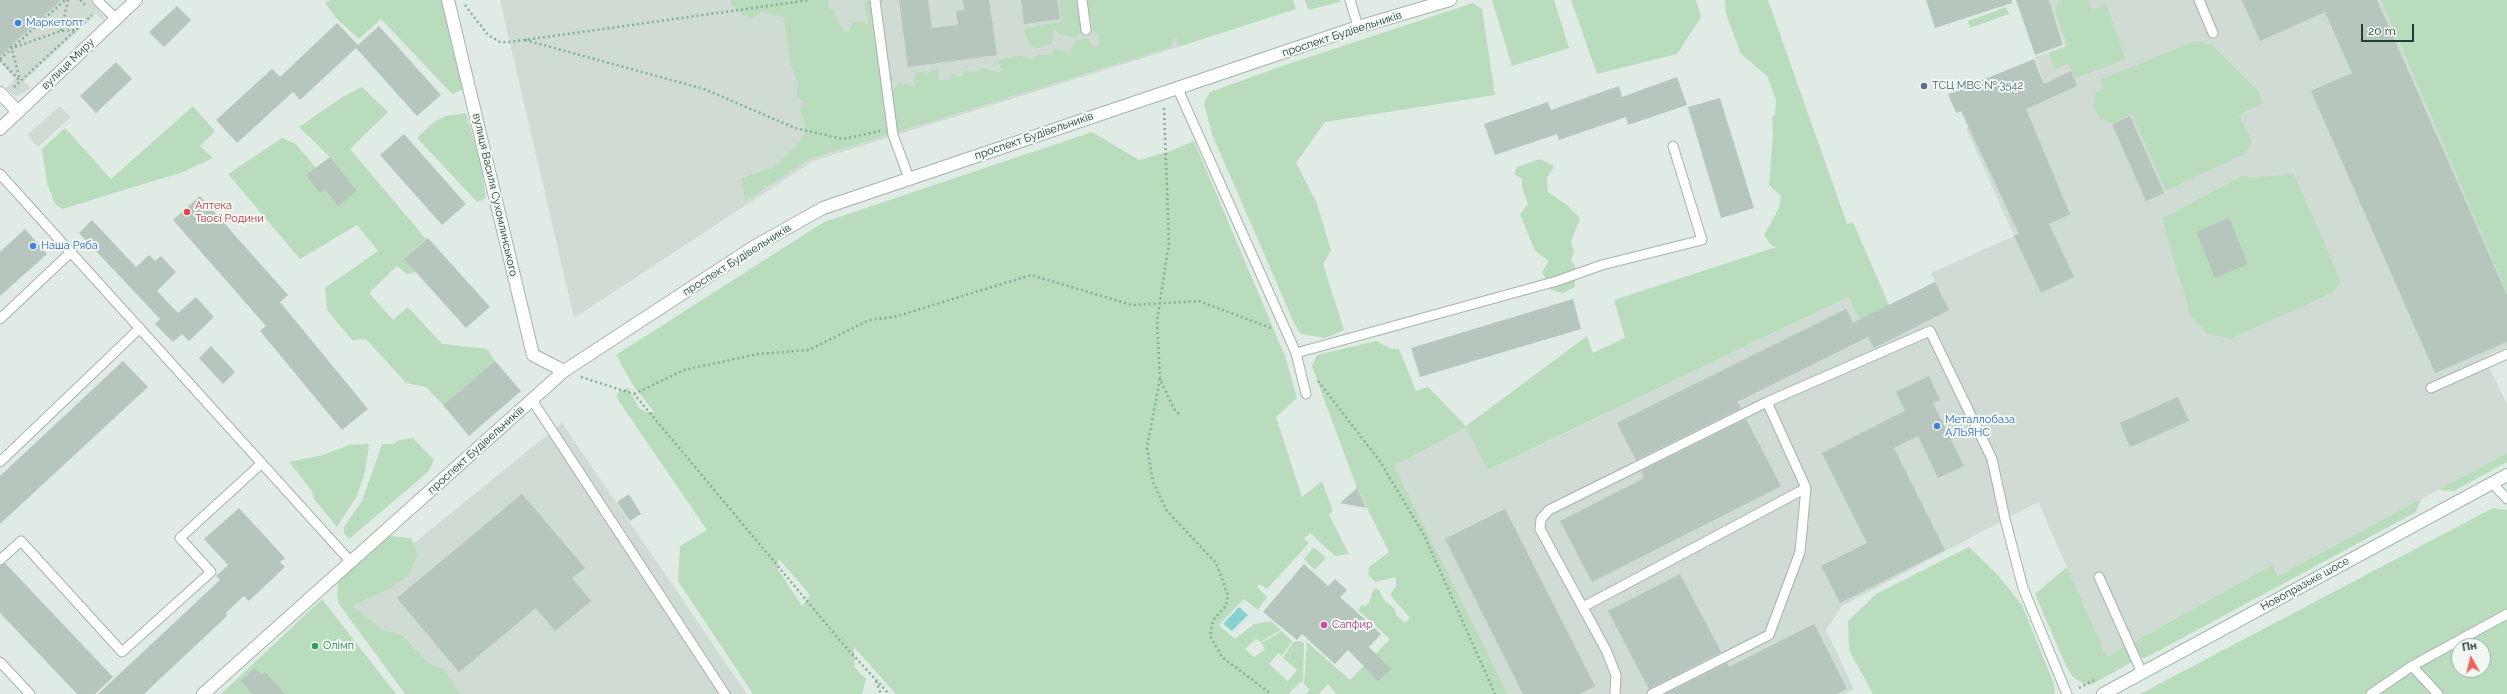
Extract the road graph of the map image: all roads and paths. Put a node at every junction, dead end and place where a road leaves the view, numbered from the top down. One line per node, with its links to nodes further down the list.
1 (65, 0): 20 (path)
2 (68, 0): 17 (path)
3 (136, 0): 13 (street, вулиця Миру)
4 (448, 0): 39 (street, вулиця Василя Сухомлинського)
5 (461, 0): 19 (path)
6 (810, 0): 19 (path)
7 (875, 0): 28 (lane)
8 (1082, 0): 16 (lane)
9 (1350, 0): 14 (lane)
10 (1450, 0): 14 (street, проспект Будівельників)
11 (2199, 0): 18 (lane)
12 (99, 3): 13 (lane); 15 (path)
13 (116, 19): 26 (street, вулиця Миру)
14 (1358, 27): 23 (street, проспект Будівельників)
15 (76, 30): 17 (path); 22 (path)
16 (1086, 30)
17 (61, 31): 20 (path)
18 (2213, 33)
19 (525, 40): 28 (path)
20 (12, 46): 21 (path); 22 (path)
21 (0, 60): 22 (path)
22 (20, 81): 24 (path)
23 (1177, 87): 25 (street, проспект Будівельників); 37 (lane)
24 (4, 92): 26 (street)
25 (1164, 92): 31 (street, проспект Будівельників); 33 (path)
26 (18, 112): 27 (street, вулиця Миру)
27 (0, 129)
28 (892, 129): 31 (lane)
29 (1673, 146): 37 (lane)
30 (0, 174): 32 (lane)
31 (909, 178): 39 (street, проспект Будівельників)
32 (71, 252): 34 (lane); 35 (lane)
33 (1160, 304): 36 (path); 41 (path); 43 (path)
34 (0, 319)
35 (140, 328): 48 (lane); 49 (lane)
36 (1277, 333)
37 (1296, 353): 44 (lane)
38 (2507, 354): 42 (lane)
39 (564, 371): 43 (path); 45 (street, проспект Будівельників)
40 (1315, 378): 69 (path)
41 (1160, 379): 47 (path); 68 (path)
42 (2431, 388)
43 (634, 394): 62 (path)
44 (1306, 394)
45 (532, 400): 55 (street, проспект Будівельників); 65 (lane)
46 (1767, 402): 52 (lane); 57 (lane); 72 (lane)
47 (1181, 416)
48 (0, 462)
49 (262, 463): 54 (lane); 55 (lane)
50 (2507, 475): 51 (street, Новопразьке шосе)
51 (2492, 483): 53 (lane); 61 (street, Новопразьке шосе)
52 (1806, 488): 57 (lane); 71 (lane)
53 (2507, 499)
54 (0, 560)
55 (351, 562): 64 (street, проспект Будівельників)
56 (2099, 577): 61 (lane)
57 (1583, 607): 70 (lane)
58 (2507, 614): 60 (lane)
59 (0, 662): 63 (lane)
60 (2412, 666): 74 (lane); 75 (lane)
61 (2142, 673): 73 (street, Новопразьке шосе)
62 (875, 679): 66 (path); 67 (path)
63 (30, 694)
64 (203, 694)
65 (725, 694)
66 (881, 694)
67 (889, 694)
68 (1271, 694)
69 (1495, 694)
70 (1615, 694)
71 (1652, 694)
72 (2068, 694)
73 (2103, 694)
74 (2371, 694)
75 (2438, 694)

